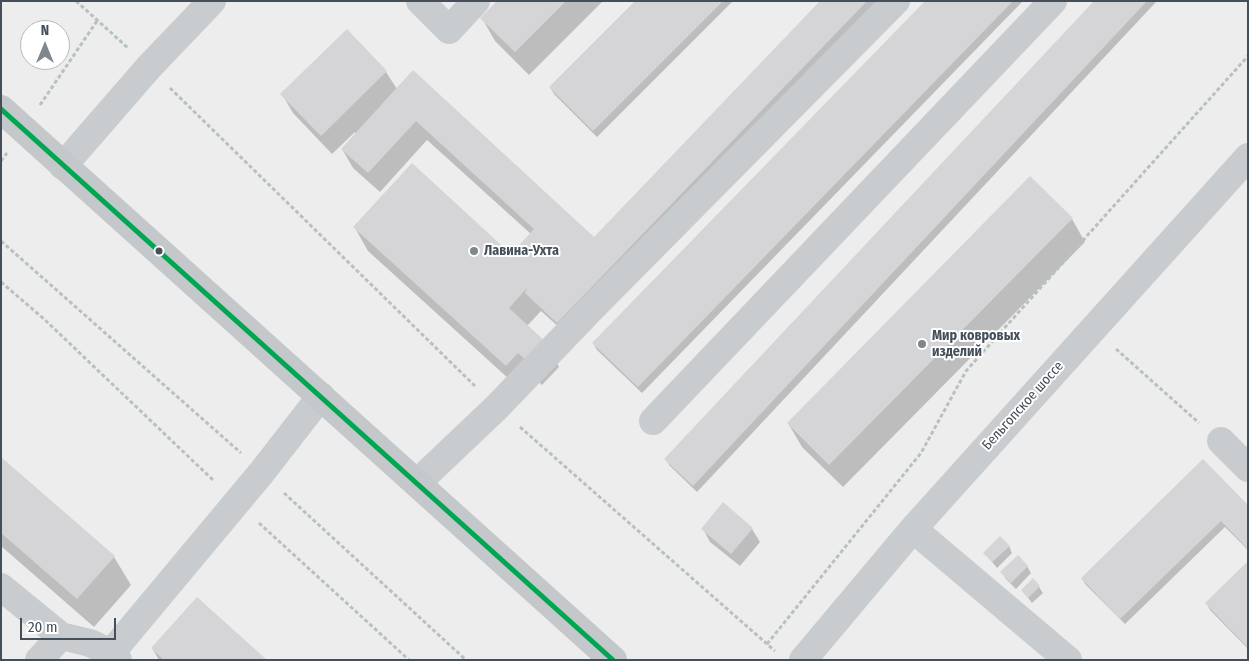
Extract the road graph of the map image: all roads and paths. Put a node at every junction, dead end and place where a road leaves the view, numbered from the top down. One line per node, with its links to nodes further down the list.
1 (76, 1): 7 (path)
2 (212, 1): 9 (street)
3 (420, 1): 4 (street)
4 (476, 1)
5 (896, 1): 19 (street)
6 (1053, 1): 20 (street)
7 (97, 21): 9 (path); 11 (path)
8 (1248, 56): 29 (path)
9 (149, 67): 14 (street); 19 (path)
10 (1, 109): 11 (main road)
11 (23, 129): 13 (path); 14 (main road)
12 (1248, 157): 17 (street, Бельгопское шоссе)
13 (1, 161)
14 (63, 166): 18 (main road)
15 (1, 241): 23 (path)
16 (1, 282): 25 (path)
17 (1093, 329): 21 (path); 26 (street, Бельгопское шоссе)
18 (321, 396): 23 (street); 24 (main road)
19 (497, 407): 24 (street); 29 (path)
20 (652, 421)
21 (1221, 441): 22 (street)
22 (1248, 468)
23 (262, 472): 25 (street); 34 (path)
24 (417, 483): 35 (main road)
25 (236, 503): 30 (street); 33 (path)
26 (913, 529): 31 (street, Бельгопское шоссе); 36 (street)
27 (1, 588): 28 (street)
28 (61, 636): 30 (street); 32 (street)
29 (767, 644): 31 (path)
30 (114, 657)
31 (791, 657)
32 (39, 660)
33 (409, 660)
34 (466, 660)
35 (612, 660)
36 (1068, 660)

